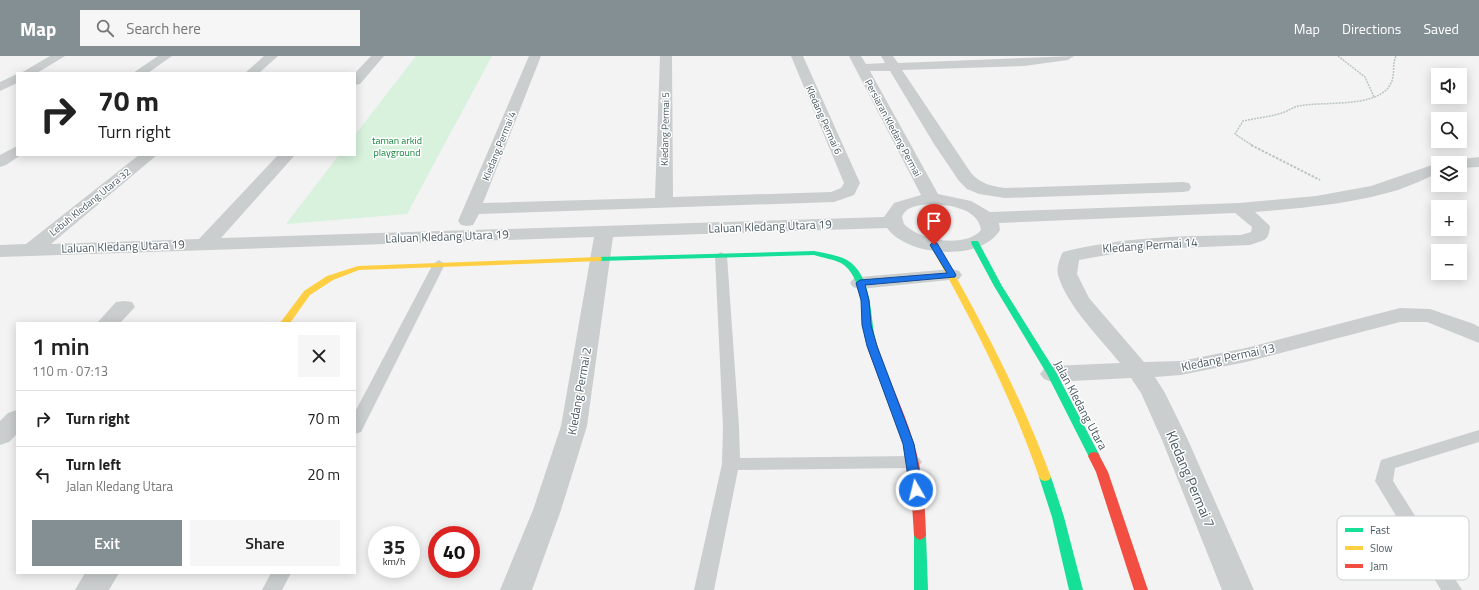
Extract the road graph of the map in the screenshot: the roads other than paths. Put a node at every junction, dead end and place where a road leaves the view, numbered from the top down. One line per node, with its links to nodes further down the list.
1 (59, 56): 11 (street)
2 (166, 56): 12 (street)
3 (272, 56): 13 (street)
4 (378, 56): 15 (street)
5 (535, 56): 28 (street, Kledang Permai 4)
6 (666, 56): 26 (street, Kledang Permai 5)
7 (797, 56): 26 (street, Kledang Permai 6)
8 (1068, 56): 9 (street)
9 (891, 61): 10 (street); 24 (street)
10 (858, 62): 25 (street, Persiaran Kledang Permai)
11 (29, 72)
12 (141, 72)
13 (252, 72)
14 (16, 79): 16 (street)
15 (356, 80)
16 (0, 87)
17 (16, 152): 20 (street)
18 (148, 156): 37 (street, Lebuh Kledang Utara 32)
19 (286, 156): 33 (street)
20 (0, 162)
21 (1479, 162): 22 (street)
22 (1467, 163)
23 (1431, 171): 27 (street)
24 (1183, 187)
25 (932, 199): 29 (street); 30 (street)
26 (664, 202): 28 (street)
27 (1239, 208): 29 (street); 47 (street, Kledang Permai 14)
28 (473, 209): 32 (street, Kledang Permai 4)
29 (987, 218): 34 (street)
30 (893, 222): 31 (street, Laluan Kledang Utara 19); 35 (street)
31 (604, 231): 32 (street, Laluan Kledang Utara 19); 39 (street, Kledang Permai 2)
32 (460, 235): 33 (street, Laluan Kledang Utara 19)
33 (206, 243): 37 (street, Laluan Kledang Utara 19)
34 (975, 243): 35 (street); 48 (street, Jalan Kledang Utara)
35 (934, 245): 41 (street)
36 (0, 250): 37 (street, Laluan Kledang Utara 19)
37 (31, 250)
38 (721, 256): 39 (street); 42 (street); 54 (lane)
39 (601, 260): 40 (street); 61 (street, Kledang Permai 2)
40 (439, 264): 45 (street); 50 (lane)
41 (952, 275): 42 (street); 64 (street)
42 (860, 283): 53 (street)
43 (124, 307): 44 (street)
44 (109, 322)
45 (286, 322)
46 (1479, 336): 47 (street, Kledang Permai 13)
47 (1139, 371): 48 (street, Kledang Permai 13); 66 (street, Kledang Permai 7)
48 (1052, 374): 65 (street, Jalan Kledang Utara)
49 (16, 420): 51 (street)
50 (356, 426)
51 (0, 436)
52 (1479, 436): 55 (lane)
53 (913, 462): 54 (lane); 63 (street)
54 (731, 464): 62 (lane)
55 (1406, 516)
56 (102, 574): 59 (street)
57 (280, 574): 60 (lane)
58 (1446, 580): 67 (lane)
59 (91, 590)
60 (272, 590)
61 (516, 590)
62 (704, 590)
63 (921, 590)
64 (1076, 590)
65 (1141, 590)
66 (1238, 590)
67 (1452, 590)

